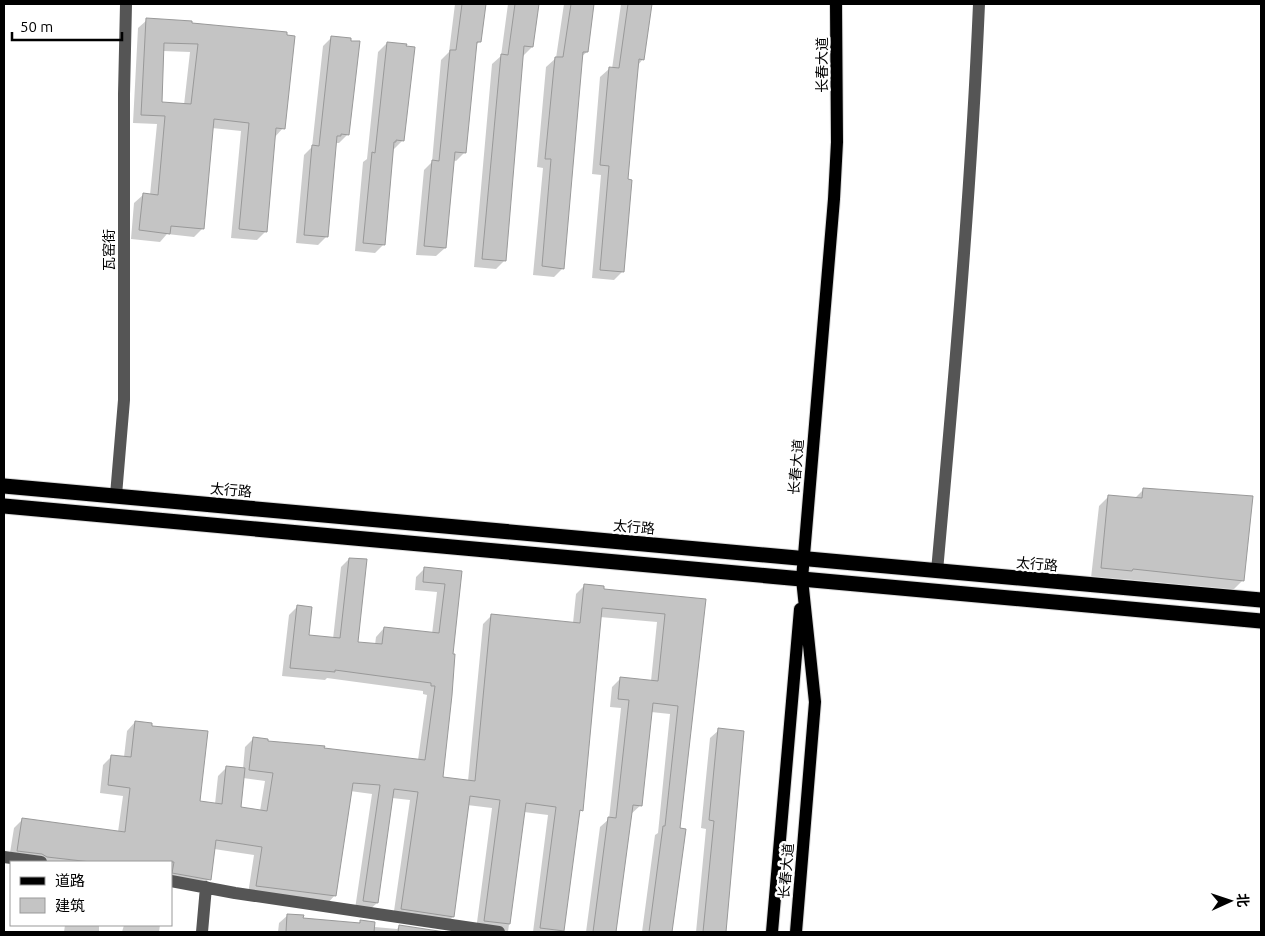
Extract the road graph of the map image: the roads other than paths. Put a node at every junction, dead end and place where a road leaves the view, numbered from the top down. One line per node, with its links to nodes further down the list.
1 (126, 4): 5 (street, 瓦窑街)
2 (836, 4): 7 (main road, 长春大道)
3 (978, 4): 8 (street)
4 (4, 486): 5 (highway, 太行路)
5 (116, 495): 7 (highway, 太行路)
6 (4, 506): 9 (highway)
7 (804, 559): 8 (highway, 太行路); 9 (main road, 长春大道)
8 (937, 571): 10 (highway, 太行路)
9 (802, 579): 11 (highway); 18 (main road); 19 (main road, 长春大道)
10 (1261, 598)
11 (1261, 621)
12 (4, 857): 13 (street)
13 (34, 861)
14 (172, 881): 15 (street)
15 (206, 887): 16 (street); 17 (street)
16 (202, 932)
17 (499, 932)
18 (772, 932)
19 (796, 932)

